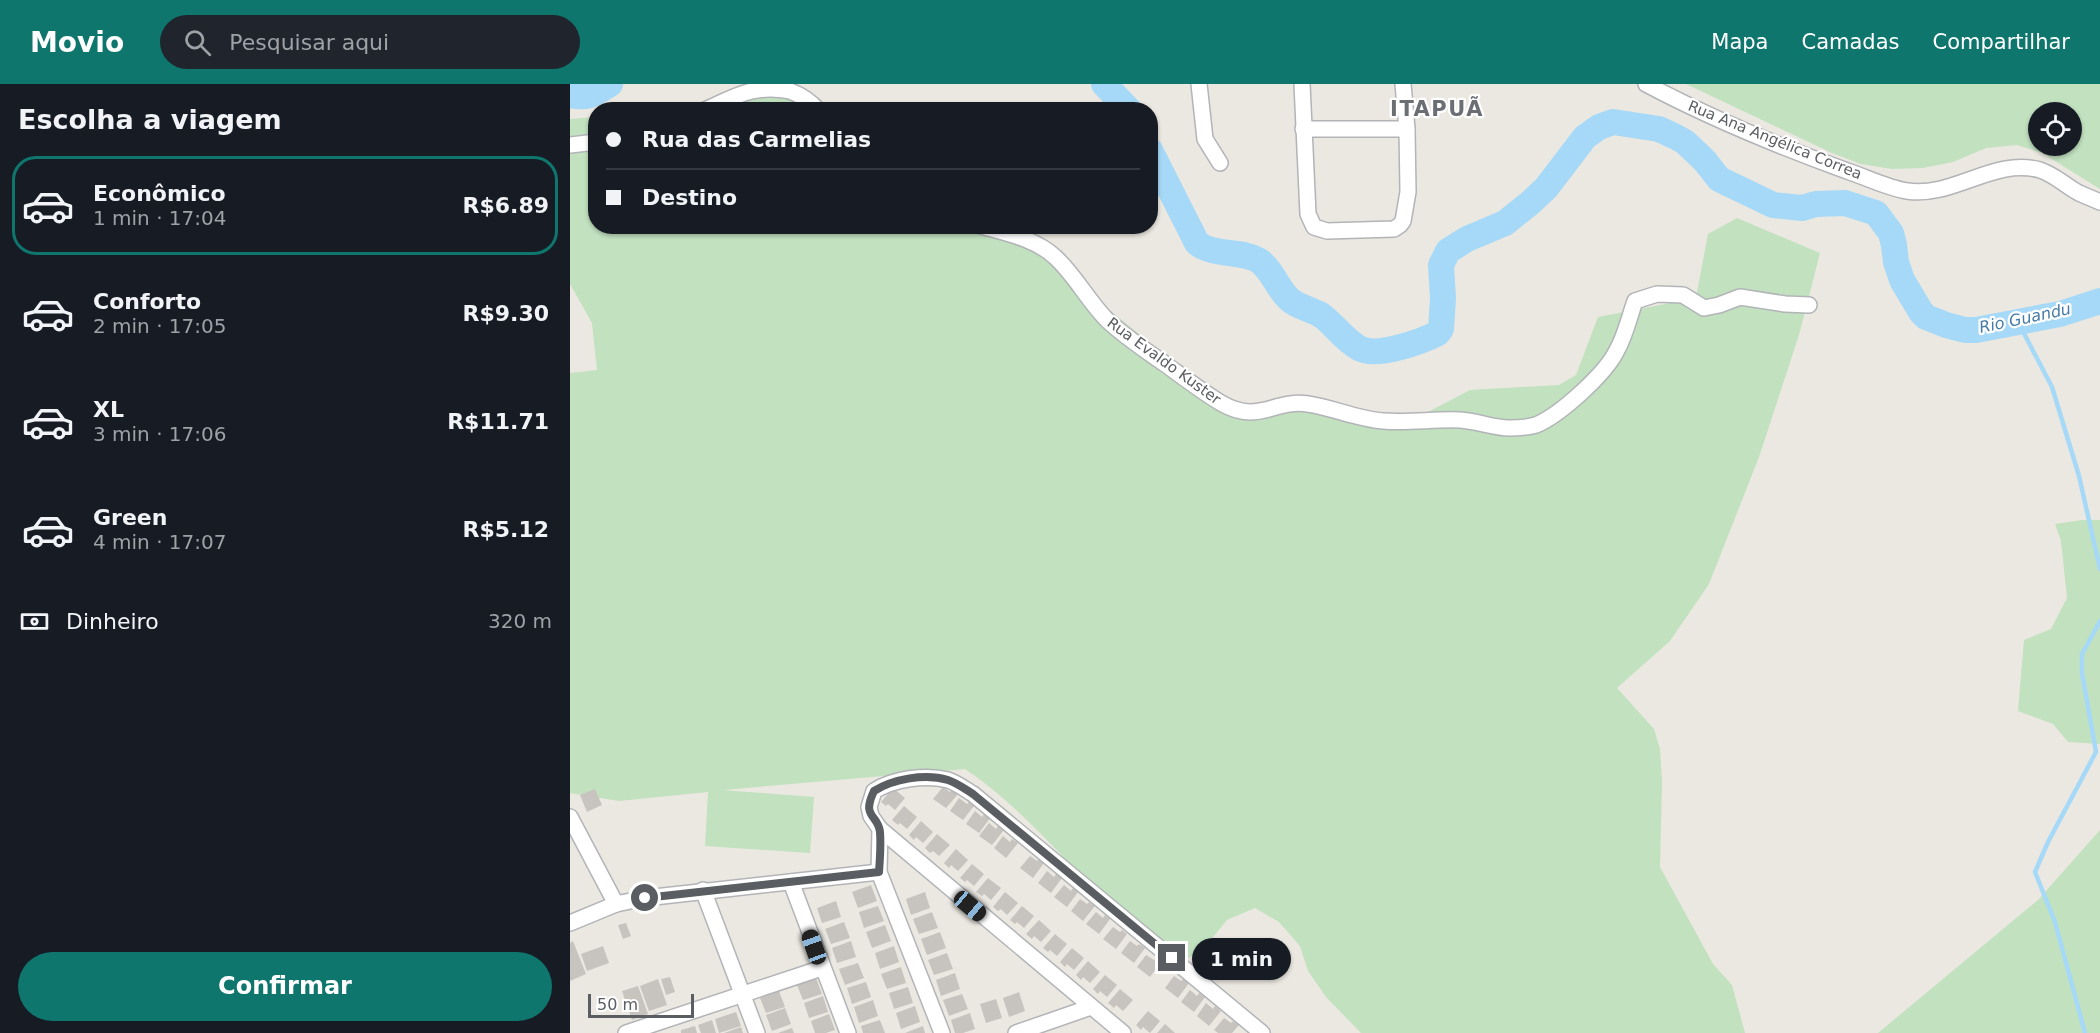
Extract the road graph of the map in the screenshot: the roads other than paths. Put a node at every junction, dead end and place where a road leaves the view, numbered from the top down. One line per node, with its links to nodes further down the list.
1 (1199, 84): 11 (street)
2 (1302, 84): 7 (street)
3 (1403, 84): 8 (street)
4 (1646, 84): 12 (street, Rua Ana Angélica Correa)
5 (720, 102): 6 (street)
6 (810, 102)
7 (1303, 129): 8 (street); 8 (street)
8 (1407, 129)
9 (588, 143): 10 (street)
10 (570, 145)
11 (1220, 163)
12 (2100, 202)
13 (1008, 234): 14 (street, Rua Evaldo Kuster)
14 (1809, 304)
15 (570, 817): 20 (street)
16 (880, 830): 17 (street); 24 (street); 31 (street)
17 (879, 872): 18 (street); 28 (street)
18 (791, 882): 19 (street); 22 (street)
19 (703, 890): 20 (street); 23 (street)
20 (616, 904): 21 (street)
21 (570, 923)
22 (822, 968): 23 (street); 27 (street)
23 (743, 996): 25 (street); 26 (street)
24 (1091, 1007): 29 (street); 30 (street)
25 (626, 1033)
26 (757, 1033)
27 (848, 1033)
28 (942, 1033)
29 (1016, 1033)
30 (1123, 1033)
31 (1262, 1033)

